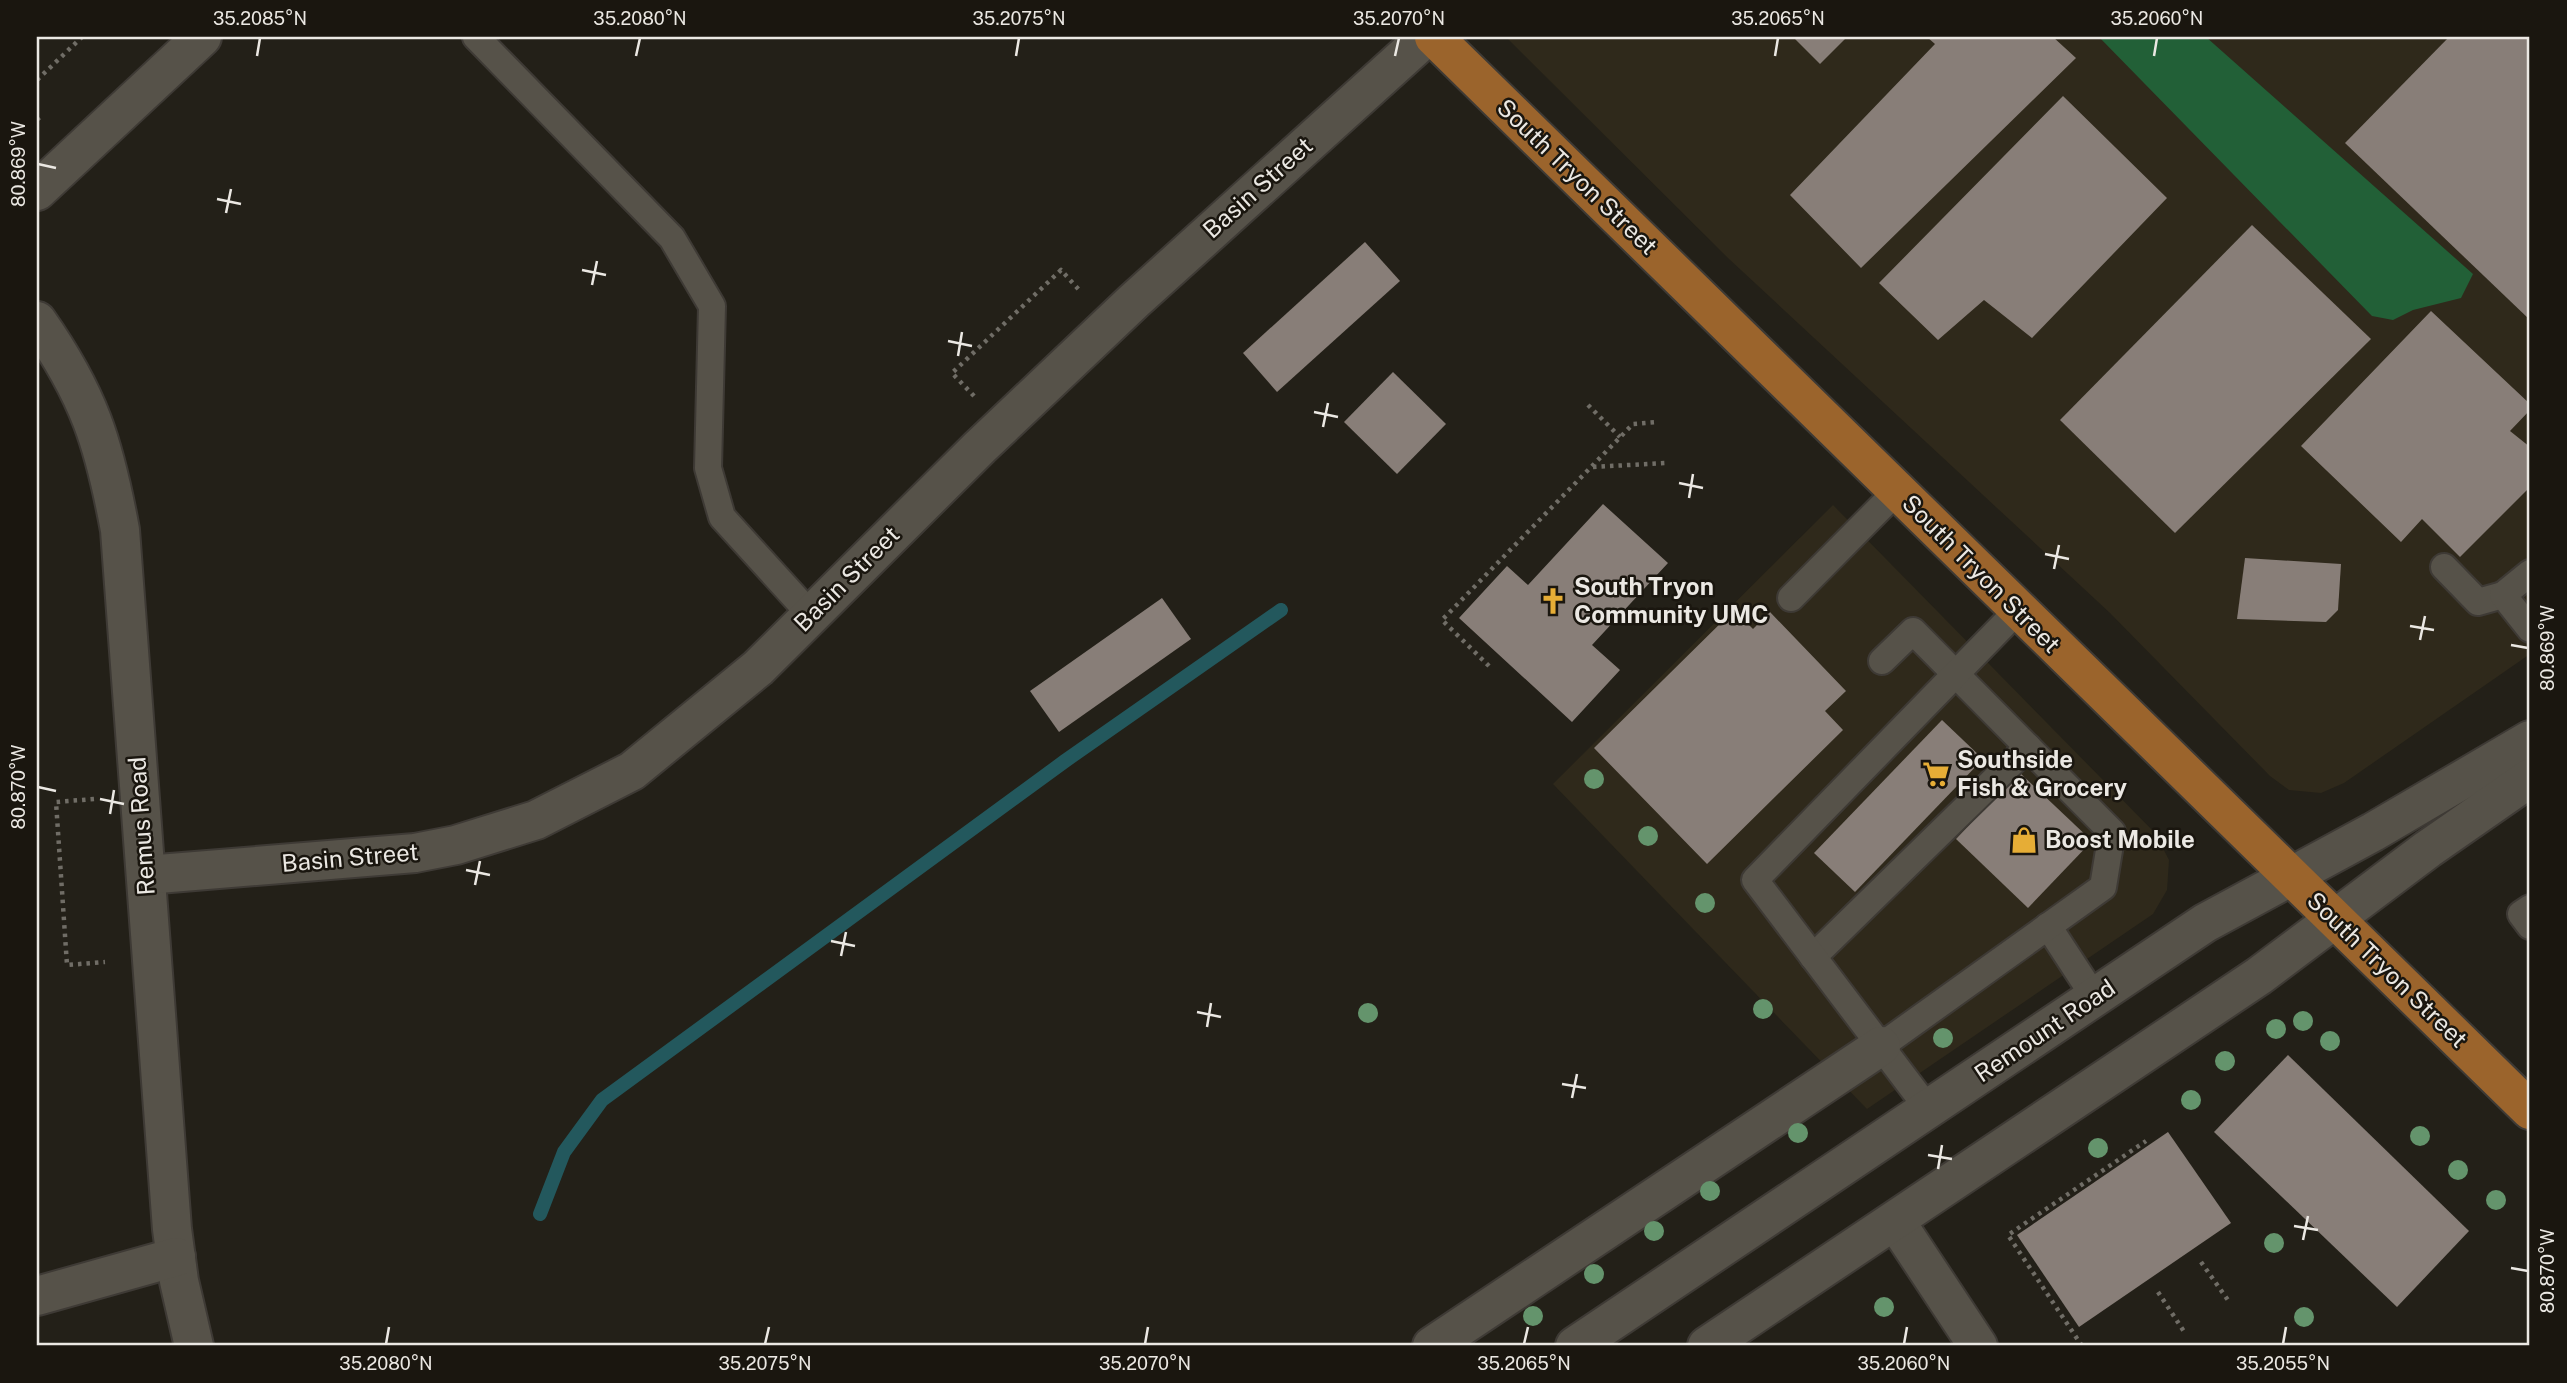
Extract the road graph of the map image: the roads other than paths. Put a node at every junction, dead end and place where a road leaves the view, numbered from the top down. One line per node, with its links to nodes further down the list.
1 (202, 37): 5 (street)
2 (476, 37): 13 (lane)
3 (1426, 37): 13 (street, Basin Street)
4 (1434, 37): 7 (main road, South Tryon Street)
5 (37, 191)
6 (37, 321): 20 (street, Remus Road)
7 (1896, 491): 11 (lane); 12 (main road, South Tryon Street)
8 (2444, 567): 10 (lane)
9 (2530, 573): 10 (lane)
10 (2503, 595): 14 (lane)
11 (1791, 598)
12 (2018, 610): 16 (lane); 21 (main road, South Tryon Street)
13 (811, 615): 20 (street, Basin Street)
14 (2530, 629)
15 (1882, 661): 16 (lane)
16 (1956, 674): 18 (lane); 26 (lane)
17 (2530, 740): 21 (street, Remount Road)
18 (2028, 747): 24 (lane); 26 (lane)
19 (2530, 778): 23 (street)
20 (146, 875): 32 (street, Remus Road)
21 (2292, 878): 23 (main road, South Tryon Street); 27 (street, Remount Road)
22 (2530, 908): 25 (lane)
23 (2334, 920): 30 (main road, South Tryon Street); 31 (street)
24 (2048, 926): 27 (lane); 28 (lane)
25 (2530, 926)
26 (1814, 957): 28 (lane)
27 (2095, 998): 29 (street, Remount Road)
28 (1881, 1046): 29 (lane); 35 (street)
29 (1929, 1110): 36 (street, Remount Road)
30 (2530, 1110)
31 (1896, 1222): 37 (street); 38 (street)
32 (176, 1258): 33 (street); 34 (street, Remus Road)
33 (37, 1296)
34 (194, 1346)
35 (1432, 1346)
36 (1575, 1346)
37 (1707, 1346)
38 (1978, 1346)

